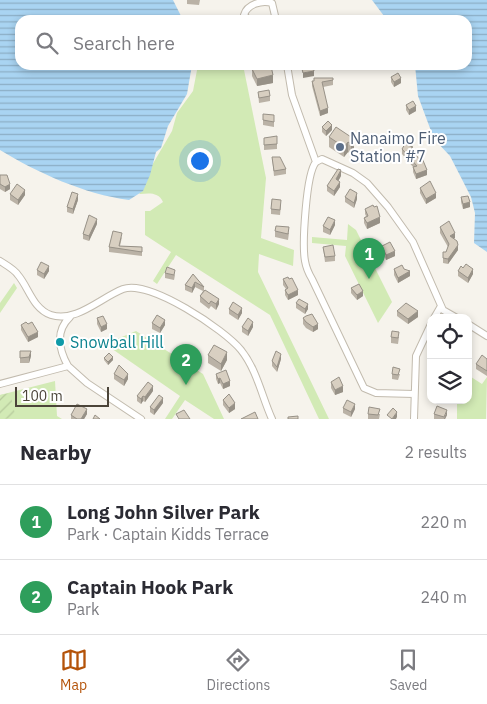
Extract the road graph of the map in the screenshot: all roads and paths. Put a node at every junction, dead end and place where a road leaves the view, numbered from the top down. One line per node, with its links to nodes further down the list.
1 (244, 15): 2 (street)
2 (275, 15)
3 (287, 70): 4 (street)
4 (316, 162): 6 (street); 15 (street)
5 (0, 261): 9 (street)
6 (441, 306): 7 (street); 8 (street)
7 (436, 314)
8 (450, 314)
9 (70, 317): 13 (street); 17 (street)
10 (472, 327): 12 (street)
11 (427, 333): 15 (street)
12 (487, 336)
13 (68, 366): 14 (street); 16 (street)
14 (0, 384)
15 (414, 394): 18 (street)
16 (141, 419)
17 (272, 419)
18 (414, 419)

